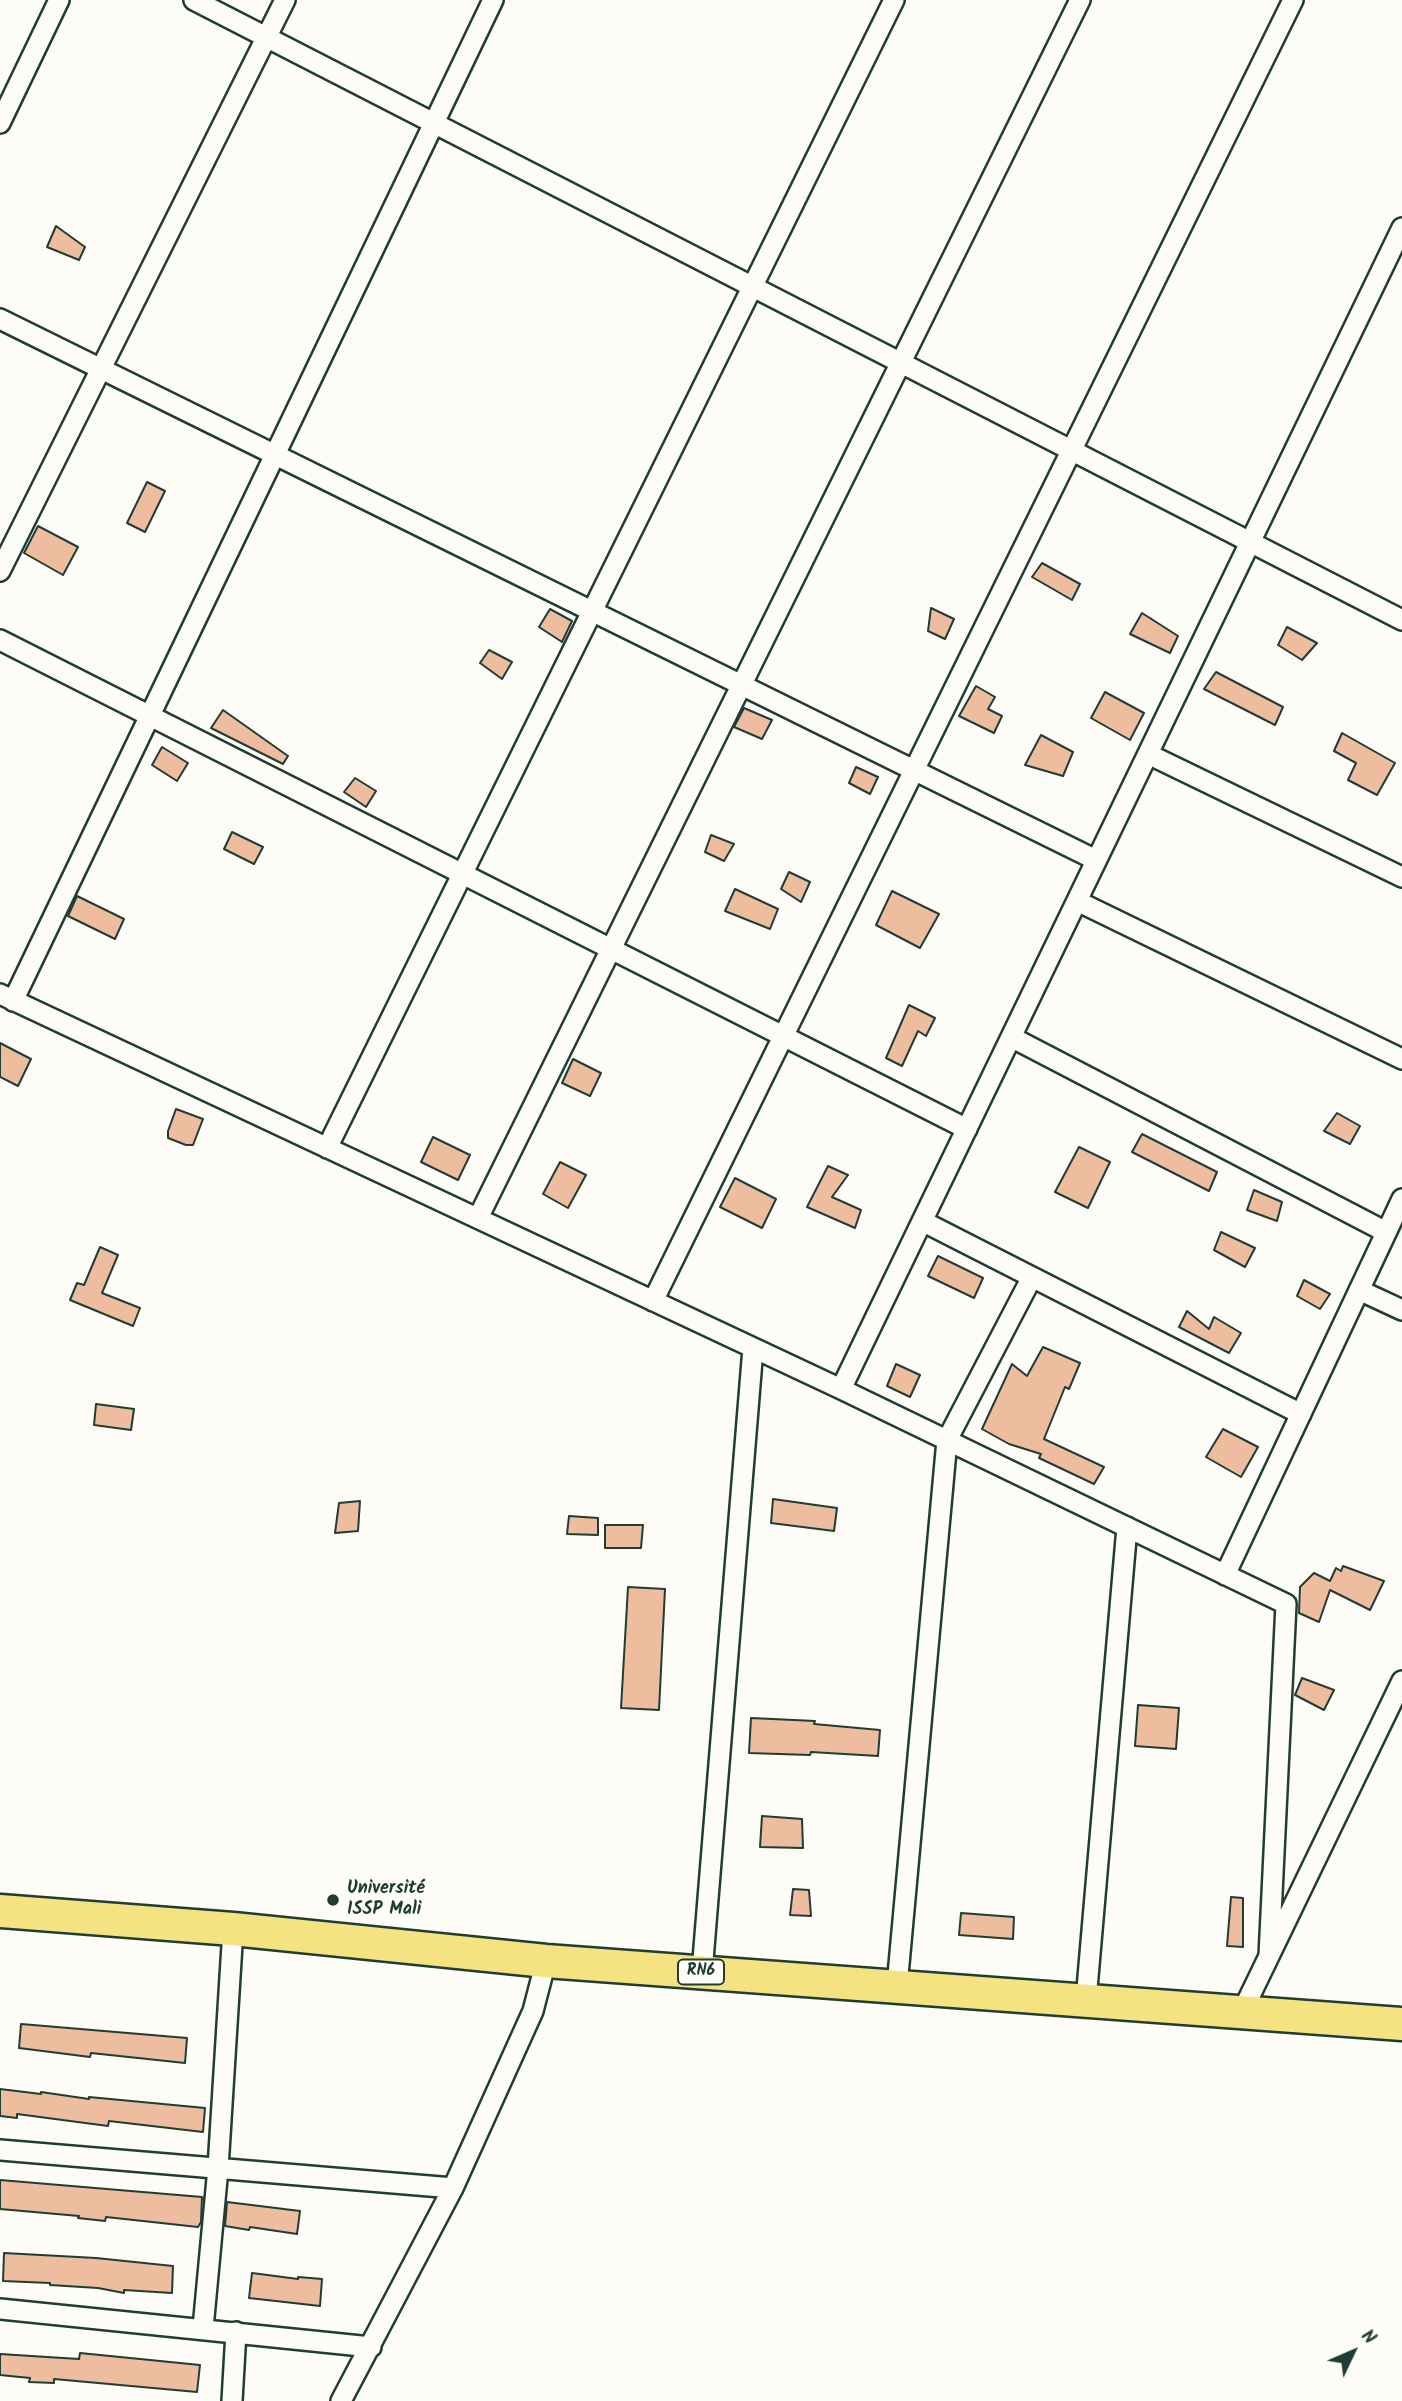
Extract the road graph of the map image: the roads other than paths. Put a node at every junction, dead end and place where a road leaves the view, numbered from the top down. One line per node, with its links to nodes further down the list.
1 (59, 0): 9 (street)
2 (194, 0): 8 (street)
3 (285, 0): 8 (street)
4 (493, 0): 10 (street)
5 (894, 0): 12 (street)
6 (1080, 0): 14 (street)
7 (1293, 0): 16 (street)
8 (267, 37): 10 (street); 15 (street)
9 (0, 123)
10 (434, 123): 12 (street); 17 (street)
11 (1402, 228): 18 (street)
12 (752, 287): 14 (street); 20 (street)
13 (0, 319): 15 (street)
14 (901, 363): 16 (street); 23 (street)
15 (101, 369): 17 (street); 19 (street)
16 (1072, 450): 18 (street); 26 (street)
17 (274, 455): 20 (street); 24 (street)
18 (1251, 542): 21 (street); 25 (street)
19 (0, 571)
20 (592, 611): 23 (street); 28 (street)
21 (1402, 620)
22 (0, 640): 24 (street)
23 (741, 685): 26 (street); 31 (street)
24 (149, 716): 28 (street); 32 (street)
25 (1148, 754): 27 (street); 29 (street)
26 (914, 770): 27 (street); 33 (street)
27 (1096, 860): 30 (street)
28 (462, 874): 31 (street); 37 (street)
29 (1402, 877)
30 (1077, 901): 34 (street); 35 (street)
31 (611, 949): 33 (street); 39 (street)
32 (7, 997): 37 (street)
33 (783, 1036): 36 (street); 44 (street)
34 (1011, 1037): 36 (street); 41 (street)
35 (1402, 1059)
36 (967, 1129): 40 (street)
37 (327, 1148): 39 (street)
38 (1402, 1199): 41 (street)
39 (478, 1218): 44 (street)
40 (922, 1221): 42 (street); 47 (street)
41 (1386, 1232): 43 (street)
42 (1032, 1277): 48 (street); 49 (street)
43 (1359, 1290): 45 (street); 48 (street)
44 (653, 1301): 46 (street)
45 (1402, 1310)
46 (753, 1348): 47 (street); 57 (street)
47 (841, 1389): 49 (street)
48 (1301, 1414): 51 (street)
49 (947, 1440): 50 (street); 58 (street)
50 (1127, 1527): 51 (street); 59 (street)
51 (1225, 1575): 55 (street)
52 (1402, 1681): 55 (street)
53 (0, 1911): 54 (main road, RN6)
54 (233, 1929): 56 (main road, RN6); 63 (street)
55 (1269, 1956): 60 (street)
56 (546, 1961): 57 (main road, RN6); 64 (street)
57 (702, 1972): 58 (main road, RN6)
58 (897, 1986): 59 (main road, RN6)
59 (1086, 2000): 60 (main road, RN6)
60 (1242, 2012): 61 (main road, RN6)
61 (1402, 2024)
62 (0, 2150): 63 (street)
63 (218, 2168): 64 (street); 66 (street)
64 (453, 2188): 68 (street)
65 (0, 2309): 66 (street)
66 (203, 2328): 67 (street)
67 (236, 2332): 68 (street); 69 (street)
68 (371, 2347): 70 (street)
69 (232, 2401)
70 (341, 2401)

